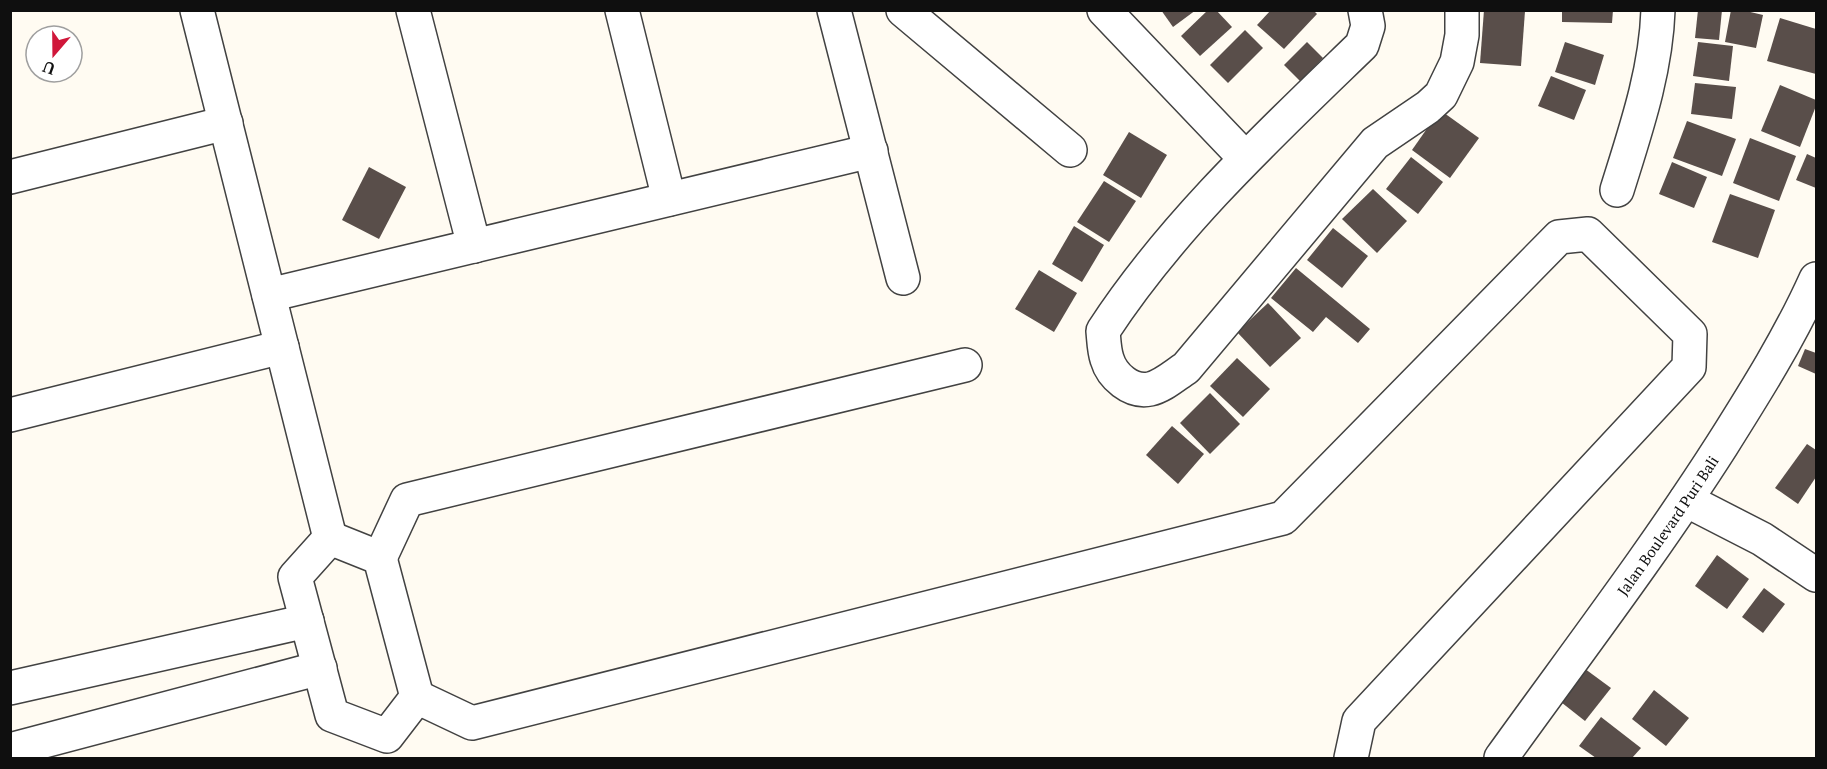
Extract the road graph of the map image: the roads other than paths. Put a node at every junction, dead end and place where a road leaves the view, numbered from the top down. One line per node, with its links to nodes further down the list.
1 (197, 10): 10 (street)
2 (413, 10): 17 (street)
3 (622, 10): 16 (street)
4 (834, 10): 12 (street)
5 (903, 10): 11 (street)
6 (1104, 10): 13 (street)
7 (1365, 10): 13 (street)
8 (1462, 10): 13 (street)
9 (1658, 10): 15 (street)
10 (226, 123): 14 (street); 20 (street)
11 (1070, 150)
12 (871, 151): 16 (street); 18 (street)
13 (1245, 158)
14 (10, 177)
15 (1617, 190)
16 (669, 199): 17 (street)
17 (474, 246): 20 (street)
18 (903, 278)
19 (1816, 279): 24 (street, Jalan Boulevard Puri Bali)
20 (269, 295): 21 (street)
21 (282, 346): 23 (street); 25 (street)
22 (964, 365): 26 (street)
23 (10, 415)
24 (1686, 500): 27 (street); 35 (street, Jalan Boulevard Puri Bali)
25 (330, 538): 26 (street); 28 (street)
26 (380, 558): 31 (street)
27 (1816, 574)
28 (307, 621): 29 (street); 30 (street)
29 (320, 668): 32 (street); 33 (street)
30 (10, 688)
31 (417, 697): 32 (street); 34 (street)
32 (390, 747)
33 (10, 750)
34 (1351, 759)
35 (1501, 759)

